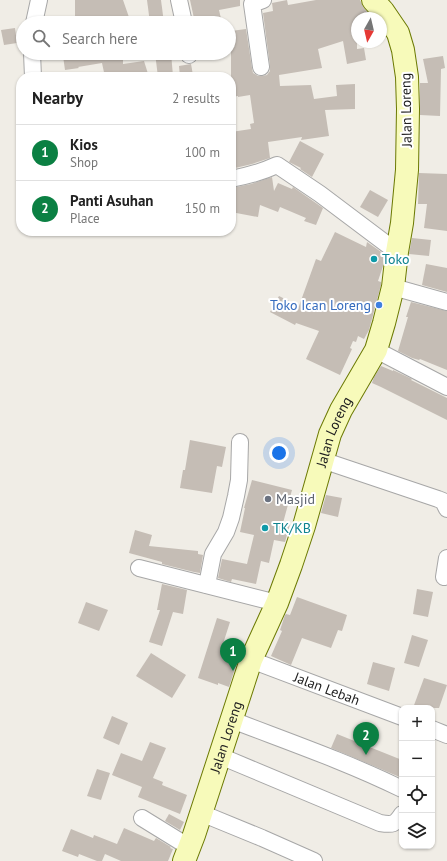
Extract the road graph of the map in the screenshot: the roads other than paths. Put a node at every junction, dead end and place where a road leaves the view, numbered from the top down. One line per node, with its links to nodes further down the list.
1 (39, 0): 5 (street)
2 (179, 0): 6 (street)
3 (373, 0): 11 (street, Jalan Loreng)
4 (255, 1): 8 (street)
5 (36, 16)
6 (182, 16)
7 (32, 60): 9 (street)
8 (261, 67)
9 (33, 72)
10 (236, 178): 11 (street)
11 (397, 252): 12 (street, Jalan Loreng)
12 (393, 287): 13 (street); 14 (street, Jalan Loreng)
13 (447, 302)
14 (376, 350): 15 (street); 17 (street, Jalan Loreng)
15 (447, 387)
16 (240, 442): 22 (street)
17 (322, 460): 18 (street); 23 (street, Jalan Loreng)
18 (447, 509)
19 (447, 558): 21 (street)
20 (140, 568): 22 (street)
21 (444, 577)
22 (207, 584): 23 (street)
23 (277, 603): 24 (street, Jalan Loreng)
24 (251, 660): 25 (street, Jalan Lebah); 26 (street, Jalan Loreng)
25 (399, 716)
26 (232, 720): 29 (street, Jalan Loreng); 30 (street)
27 (435, 730): 28 (street)
28 (447, 735)
29 (220, 756): 31 (street, Jalan Loreng); 33 (street)
30 (399, 788)
31 (201, 813): 34 (street, Jalan Loreng); 35 (street)
32 (142, 818): 34 (street)
33 (399, 819)
34 (187, 854)
35 (314, 861)

